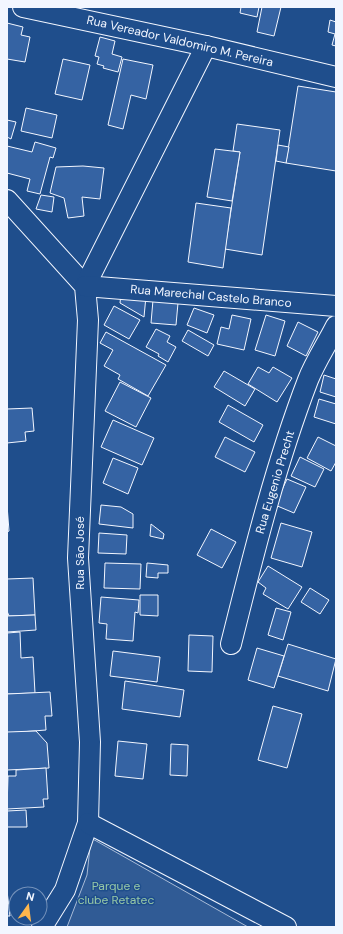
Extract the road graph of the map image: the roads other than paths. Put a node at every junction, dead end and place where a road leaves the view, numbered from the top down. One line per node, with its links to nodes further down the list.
1 (23, 7): 2 (street, Rua Vereador Valdomiro M. Pereira)
2 (206, 46): 3 (street, Rua Vereador Valdomiro M. Pereira); 5 (street)
3 (336, 77)
4 (7, 200): 5 (street)
5 (85, 286): 6 (street, Rua Marechal Castelo Branco); 9 (street, Rua São José)
6 (336, 306)
7 (336, 326): 8 (street, Rua Eugenio Precht)
8 (231, 644)
9 (88, 823): 10 (street, Rua São José); 11 (street)
10 (42, 927)
11 (286, 927)

